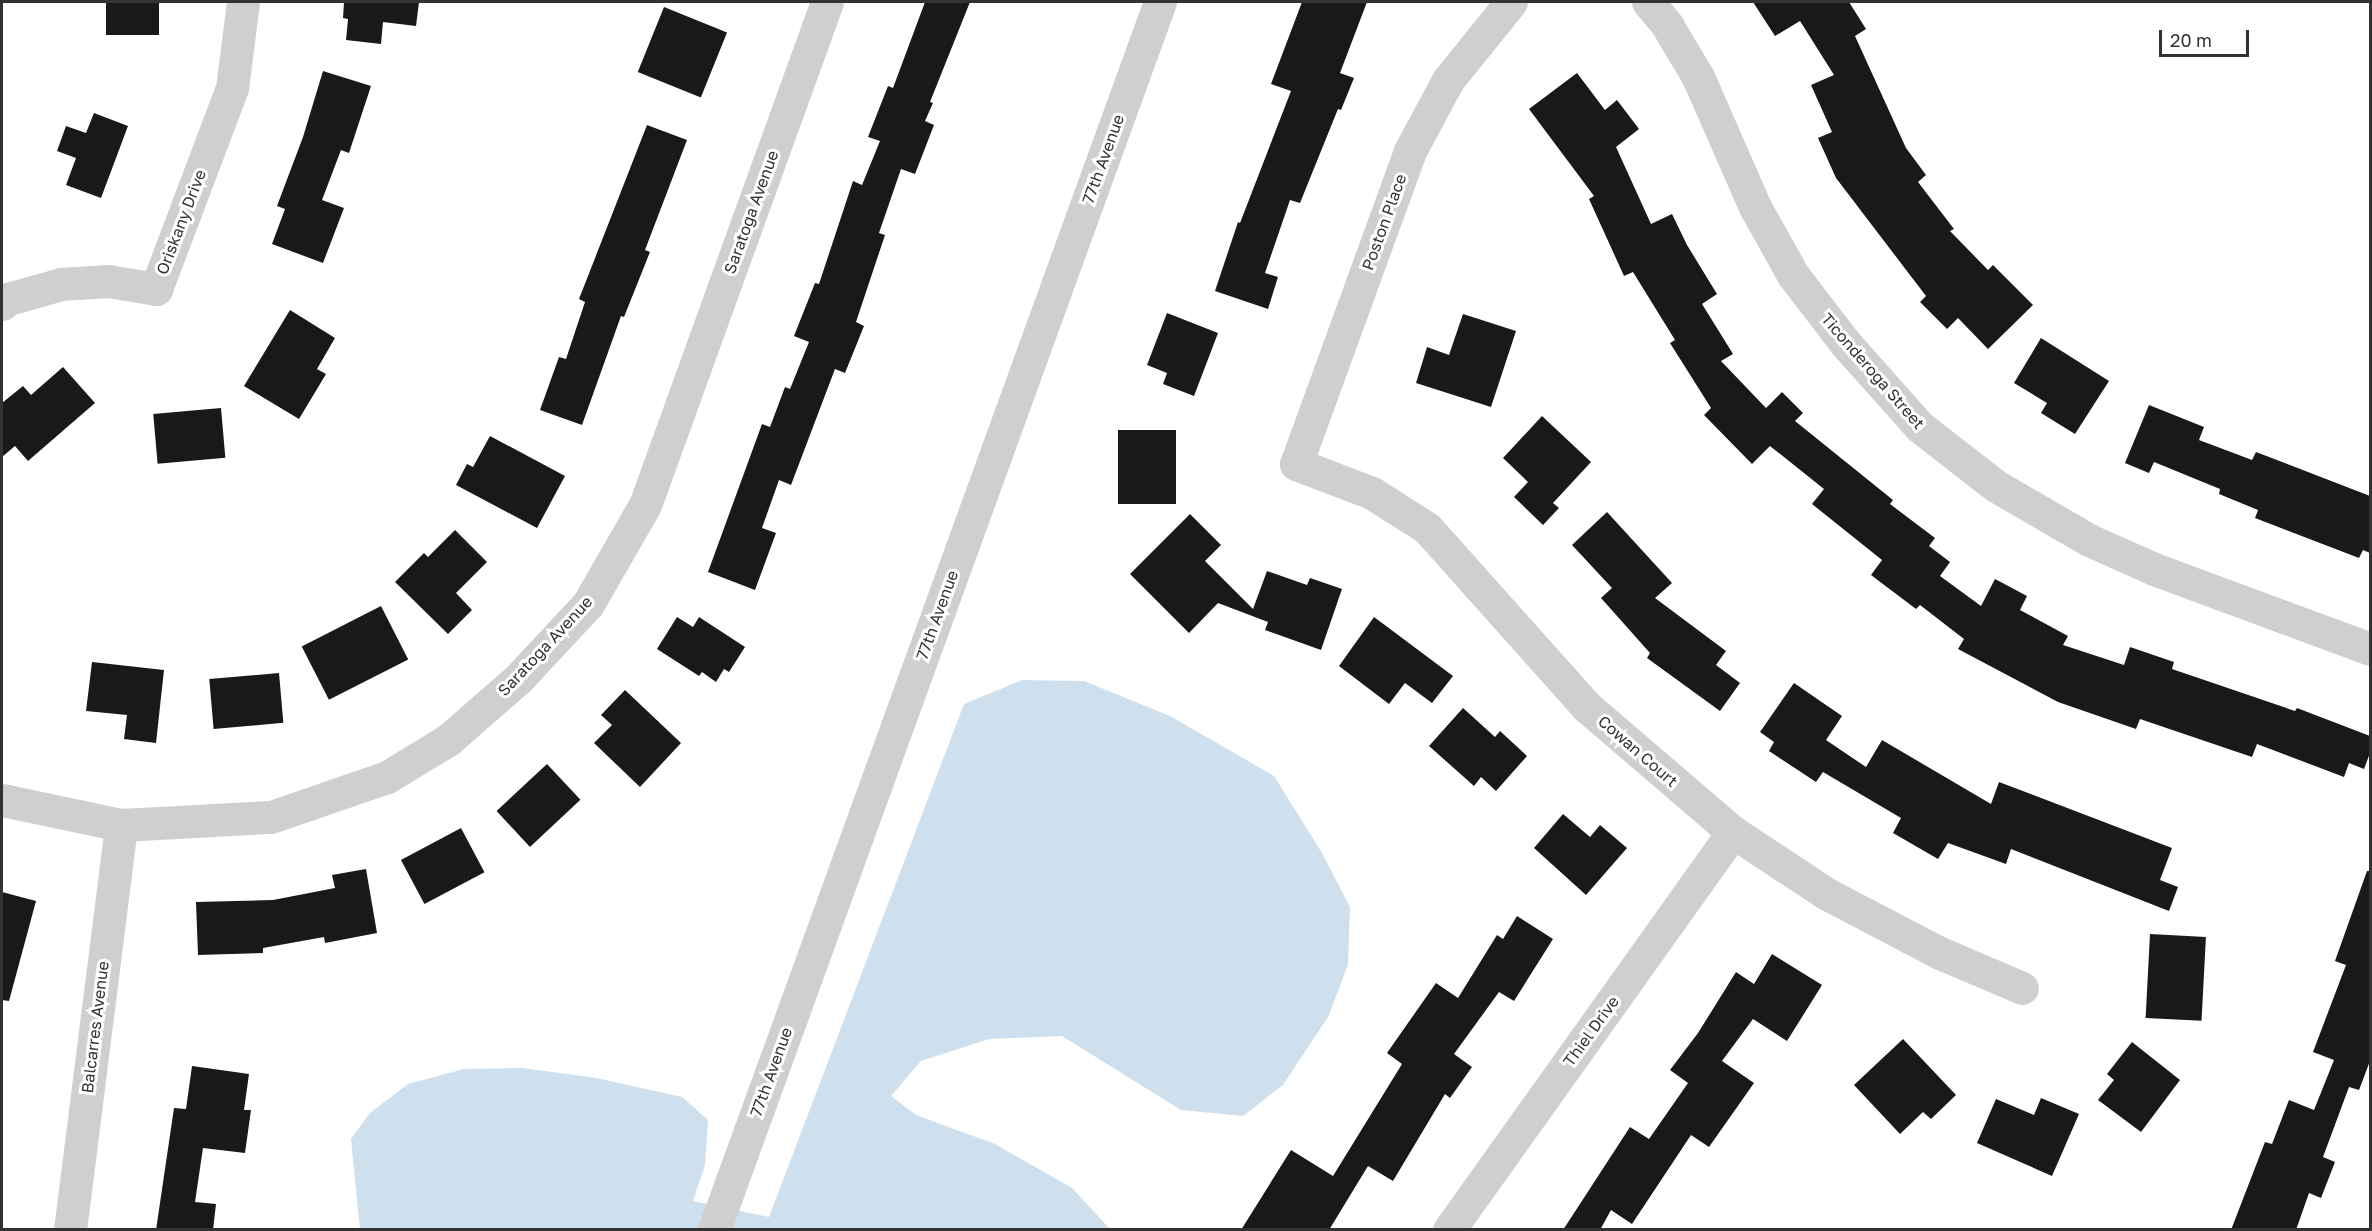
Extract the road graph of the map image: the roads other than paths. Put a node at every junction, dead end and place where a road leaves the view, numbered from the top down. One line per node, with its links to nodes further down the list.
1 (243, 2): 6 (street, Oriskany Drive)
2 (827, 2): 10 (street, Saratoga Avenue)
3 (1160, 2): 14 (street, 77th Avenue)
4 (1511, 2): 7 (street, Poston Place)
5 (1648, 2): 8 (street, Ticonderoga Street)
6 (2, 304)
7 (1296, 464): 11 (street, Cowan Court)
8 (2370, 649)
9 (2, 800): 10 (street, Saratoga Avenue)
10 (121, 825): 13 (street, Balcarres Avenue)
11 (1733, 832): 12 (street, Cowan Court); 15 (street, Thiel Drive)
12 (2022, 988)
13 (70, 1230)
14 (714, 1230)
15 (1449, 1230)

